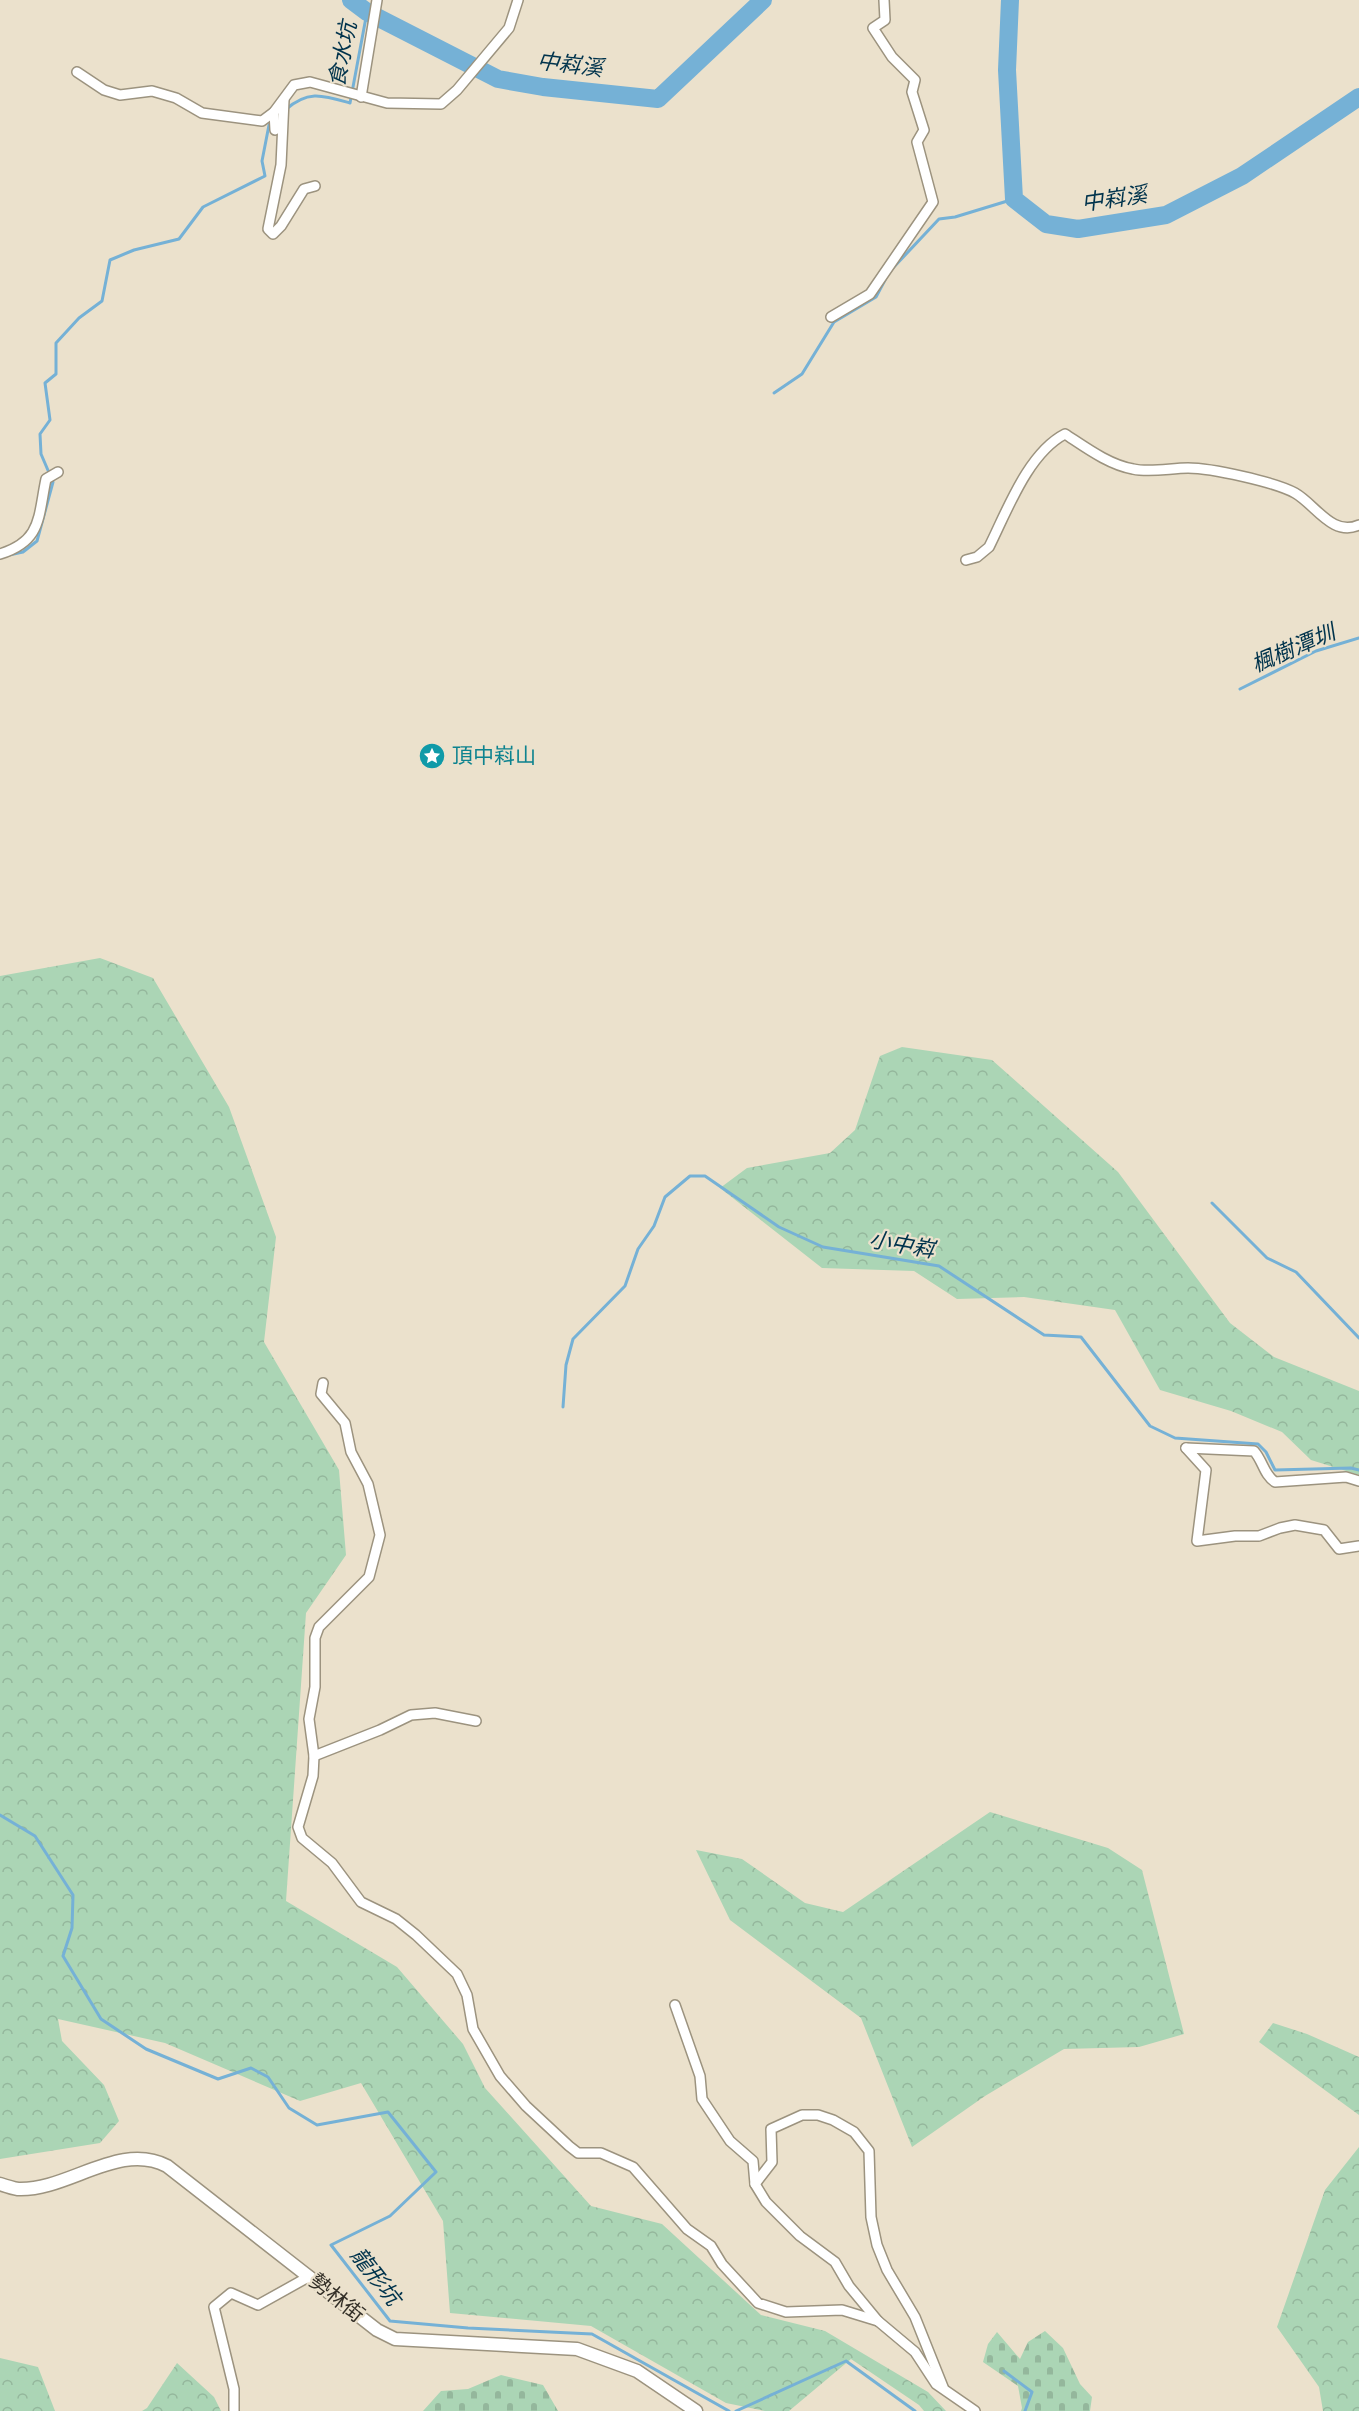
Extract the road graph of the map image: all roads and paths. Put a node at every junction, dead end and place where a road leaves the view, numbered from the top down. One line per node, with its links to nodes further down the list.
1 (377, 0): 5 (street)
2 (518, 0): 5 (street)
3 (884, 0): 10 (street)
4 (77, 72): 7 (street)
5 (361, 97): 6 (street)
6 (284, 99): 7 (street); 9 (street)
7 (274, 114): 8 (street)
8 (275, 130)
9 (315, 186)
10 (831, 317)
11 (58, 472): 13 (street)
12 (1359, 525): 14 (street)
13 (0, 554)
14 (966, 560)
15 (323, 1383): 19 (street)
16 (1359, 1481): 17 (street)
17 (1359, 1546)
18 (477, 1721): 19 (street)
19 (314, 1756): 24 (street)
20 (675, 2005): 22 (street)
21 (0, 2184): 23 (street, 勢林街)
22 (755, 2184): 24 (street); 25 (street)
23 (310, 2276): 26 (street); 27 (street, 勢林街)
24 (878, 2321): 25 (street)
25 (945, 2392): 28 (street)
26 (234, 2411)
27 (696, 2411)
28 (975, 2411)

